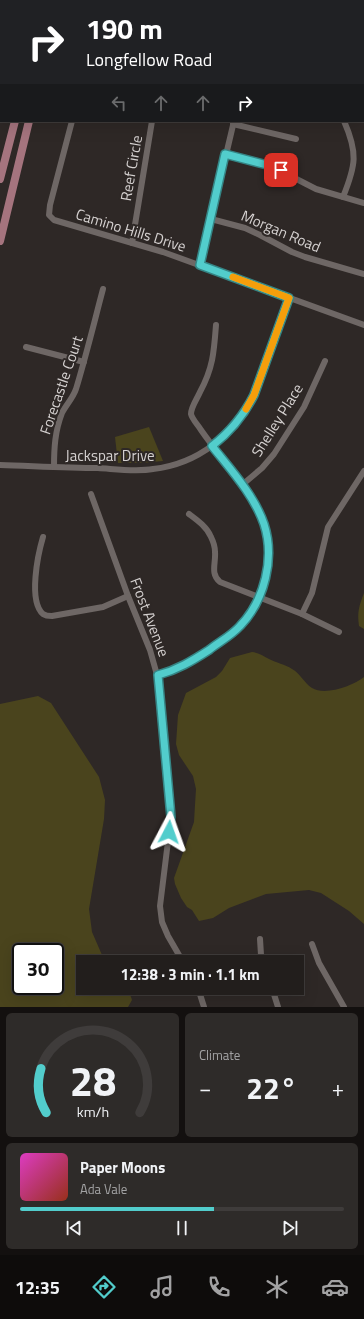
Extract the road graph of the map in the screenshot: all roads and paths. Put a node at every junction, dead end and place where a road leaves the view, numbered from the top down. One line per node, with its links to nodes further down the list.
1 (15, 122): 9 (main road)
2 (29, 122): 13 (main road)
3 (72, 122): 14 (street, Camino Hills Drive)
4 (152, 122): 14 (street, Reef Circle)
5 (344, 122): 10 (street)
6 (233, 123): 7 (street); 8 (street)
7 (296, 139)
8 (225, 154): 10 (street); 12 (street)
9 (0, 179)
10 (343, 196): 11 (street)
11 (364, 203)
12 (211, 219): 15 (street); 16 (street, Morgan Road)
13 (0, 241)
14 (132, 243): 15 (street, Camino Hills Drive)
15 (200, 265): 18 (street, Camino Hills Drive)
16 (364, 274)
17 (103, 289): 23 (street, Forecastle Court)
18 (289, 298): 20 (street, Camino Hills Drive); 24 (street, Jackspar Drive)
19 (216, 325): 24 (street)
20 (364, 325)
21 (26, 347): 23 (street)
22 (325, 361): 28 (street, Shelley Place)
23 (84, 362): 26 (street, Forecastle Court)
24 (212, 446): 26 (street, Jackspar Drive); 28 (street)
25 (0, 465): 26 (street, Jackspar Drive)
26 (54, 467)
27 (364, 471): 34 (street)
28 (242, 485): 33 (street)
29 (91, 494): 32 (street, Frost Avenue)
30 (189, 514): 33 (street)
31 (43, 537): 32 (street)
32 (128, 596): 36 (street, Frost Avenue)
33 (259, 596): 34 (street); 36 (street)
34 (302, 614): 35 (street)
35 (340, 632)
36 (158, 675): 39 (street, Frost Avenue)
37 (260, 939): 40 (street)
38 (312, 944): 45 (street)
39 (179, 955)
40 (261, 955)
41 (200, 995): 43 (street)
42 (274, 995): 44 (street)
43 (204, 1007)
44 (278, 1007)
45 (344, 1007)

